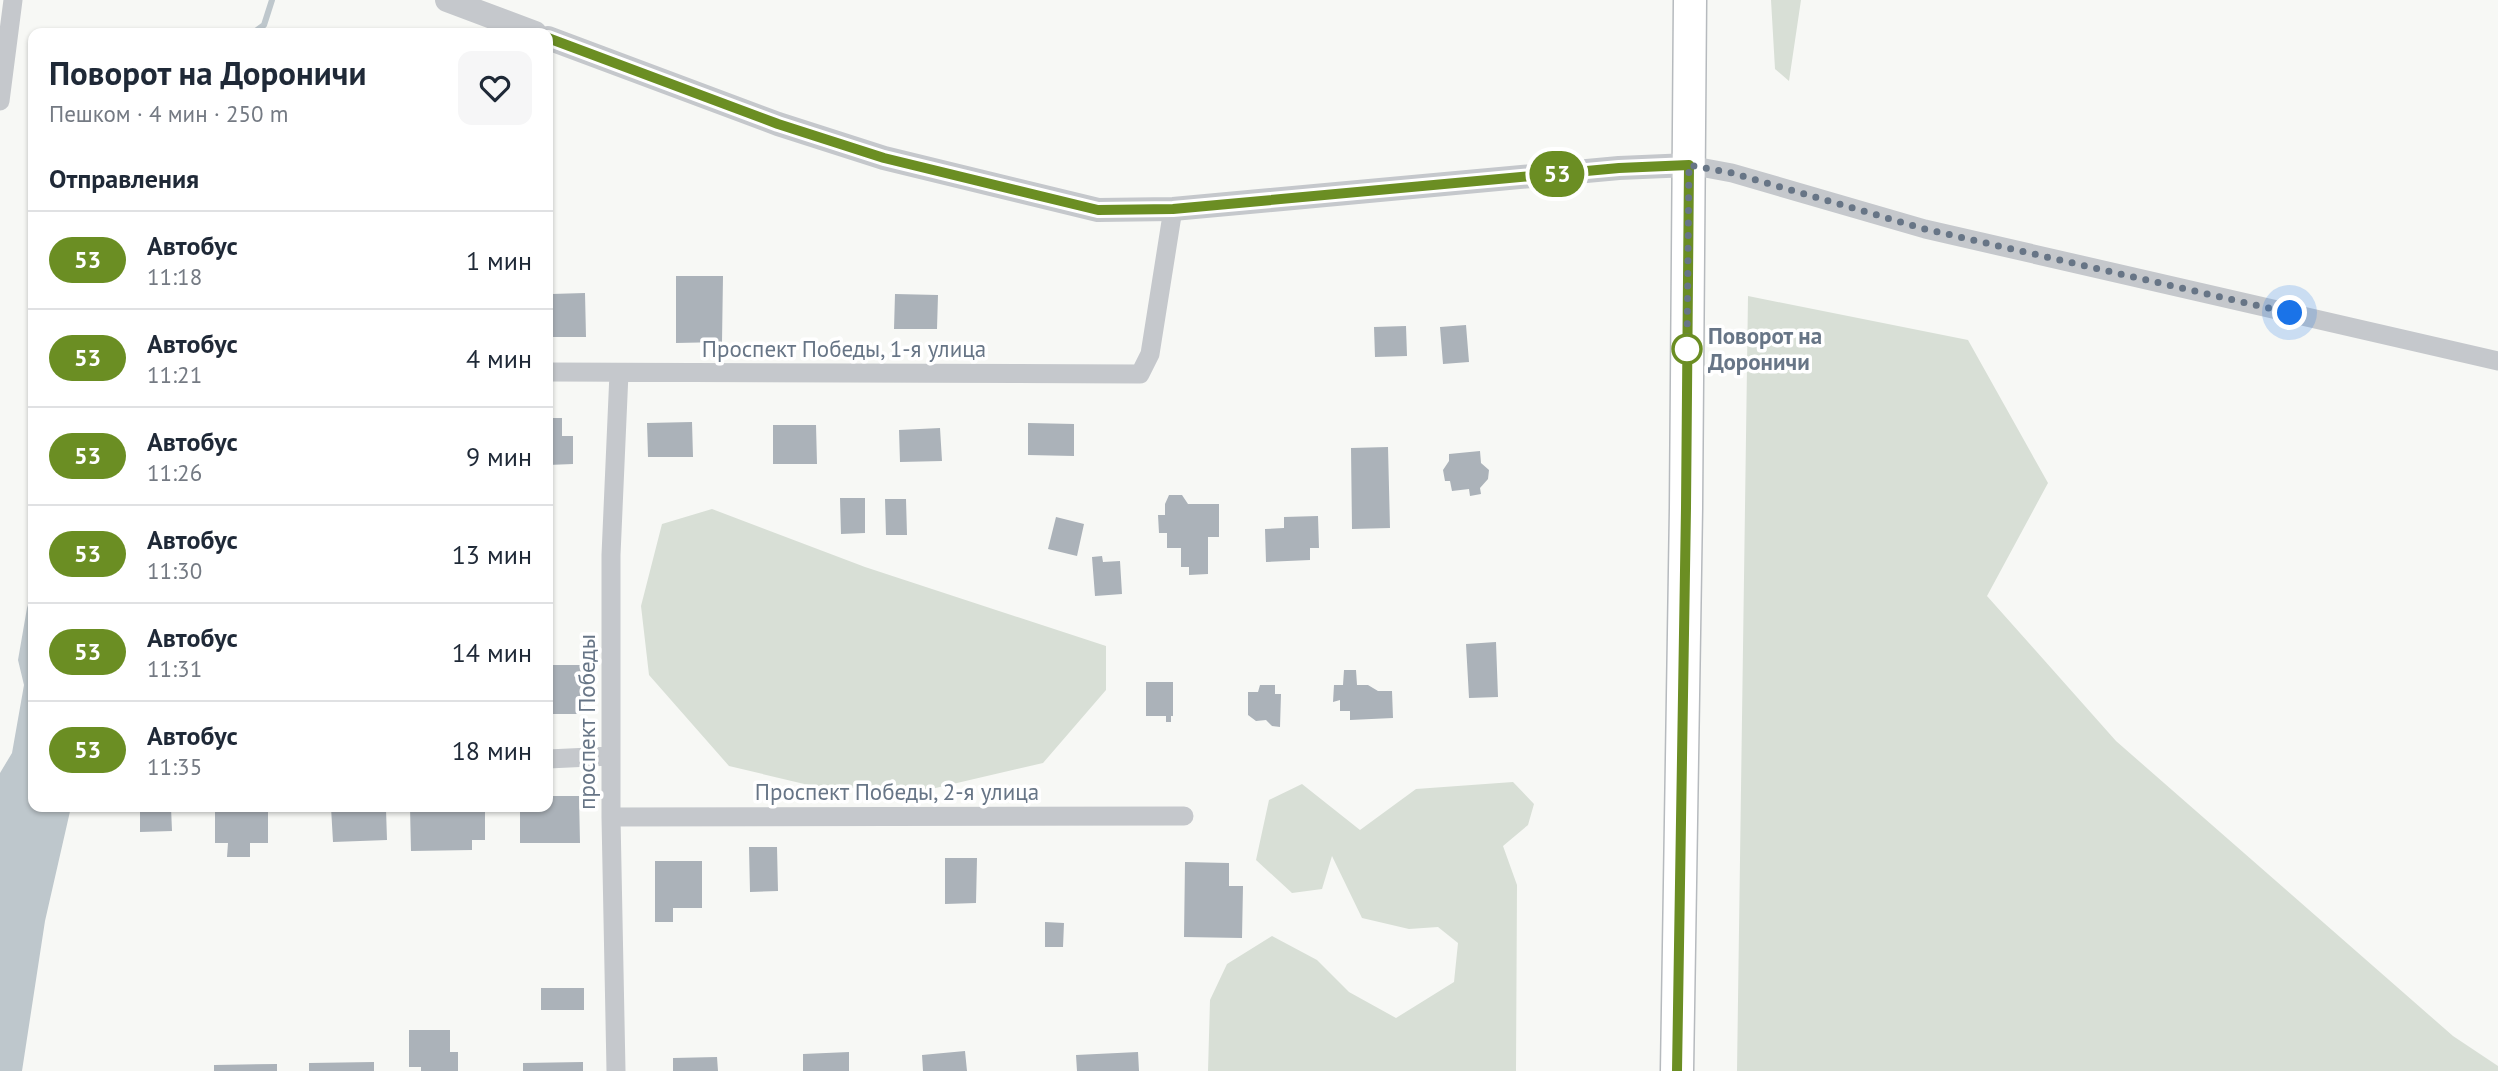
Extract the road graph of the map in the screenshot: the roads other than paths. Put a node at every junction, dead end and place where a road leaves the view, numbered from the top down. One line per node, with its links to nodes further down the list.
1 (13, 0): 6 (street)
2 (447, 0): 4 (street)
3 (1690, 0): 7 (main road)
4 (522, 28)
5 (553, 40): 8 (street)
6 (0, 101)
7 (1689, 165): 8 (street); 9 (street); 17 (main road)
8 (1173, 209): 11 (street, Проспект Победы, 1-я улица)
9 (2498, 361)
10 (553, 372): 11 (street, Проспект Победы, 1-я улица)
11 (619, 373): 12 (street, проспект Победы)
12 (611, 756): 13 (street); 15 (street, проспект Победы)
13 (553, 758)
14 (1184, 816): 15 (street, Проспект Победы, 2-я улица)
15 (611, 817): 16 (street, проспект Победы)
16 (616, 1071)
17 (1677, 1071)

